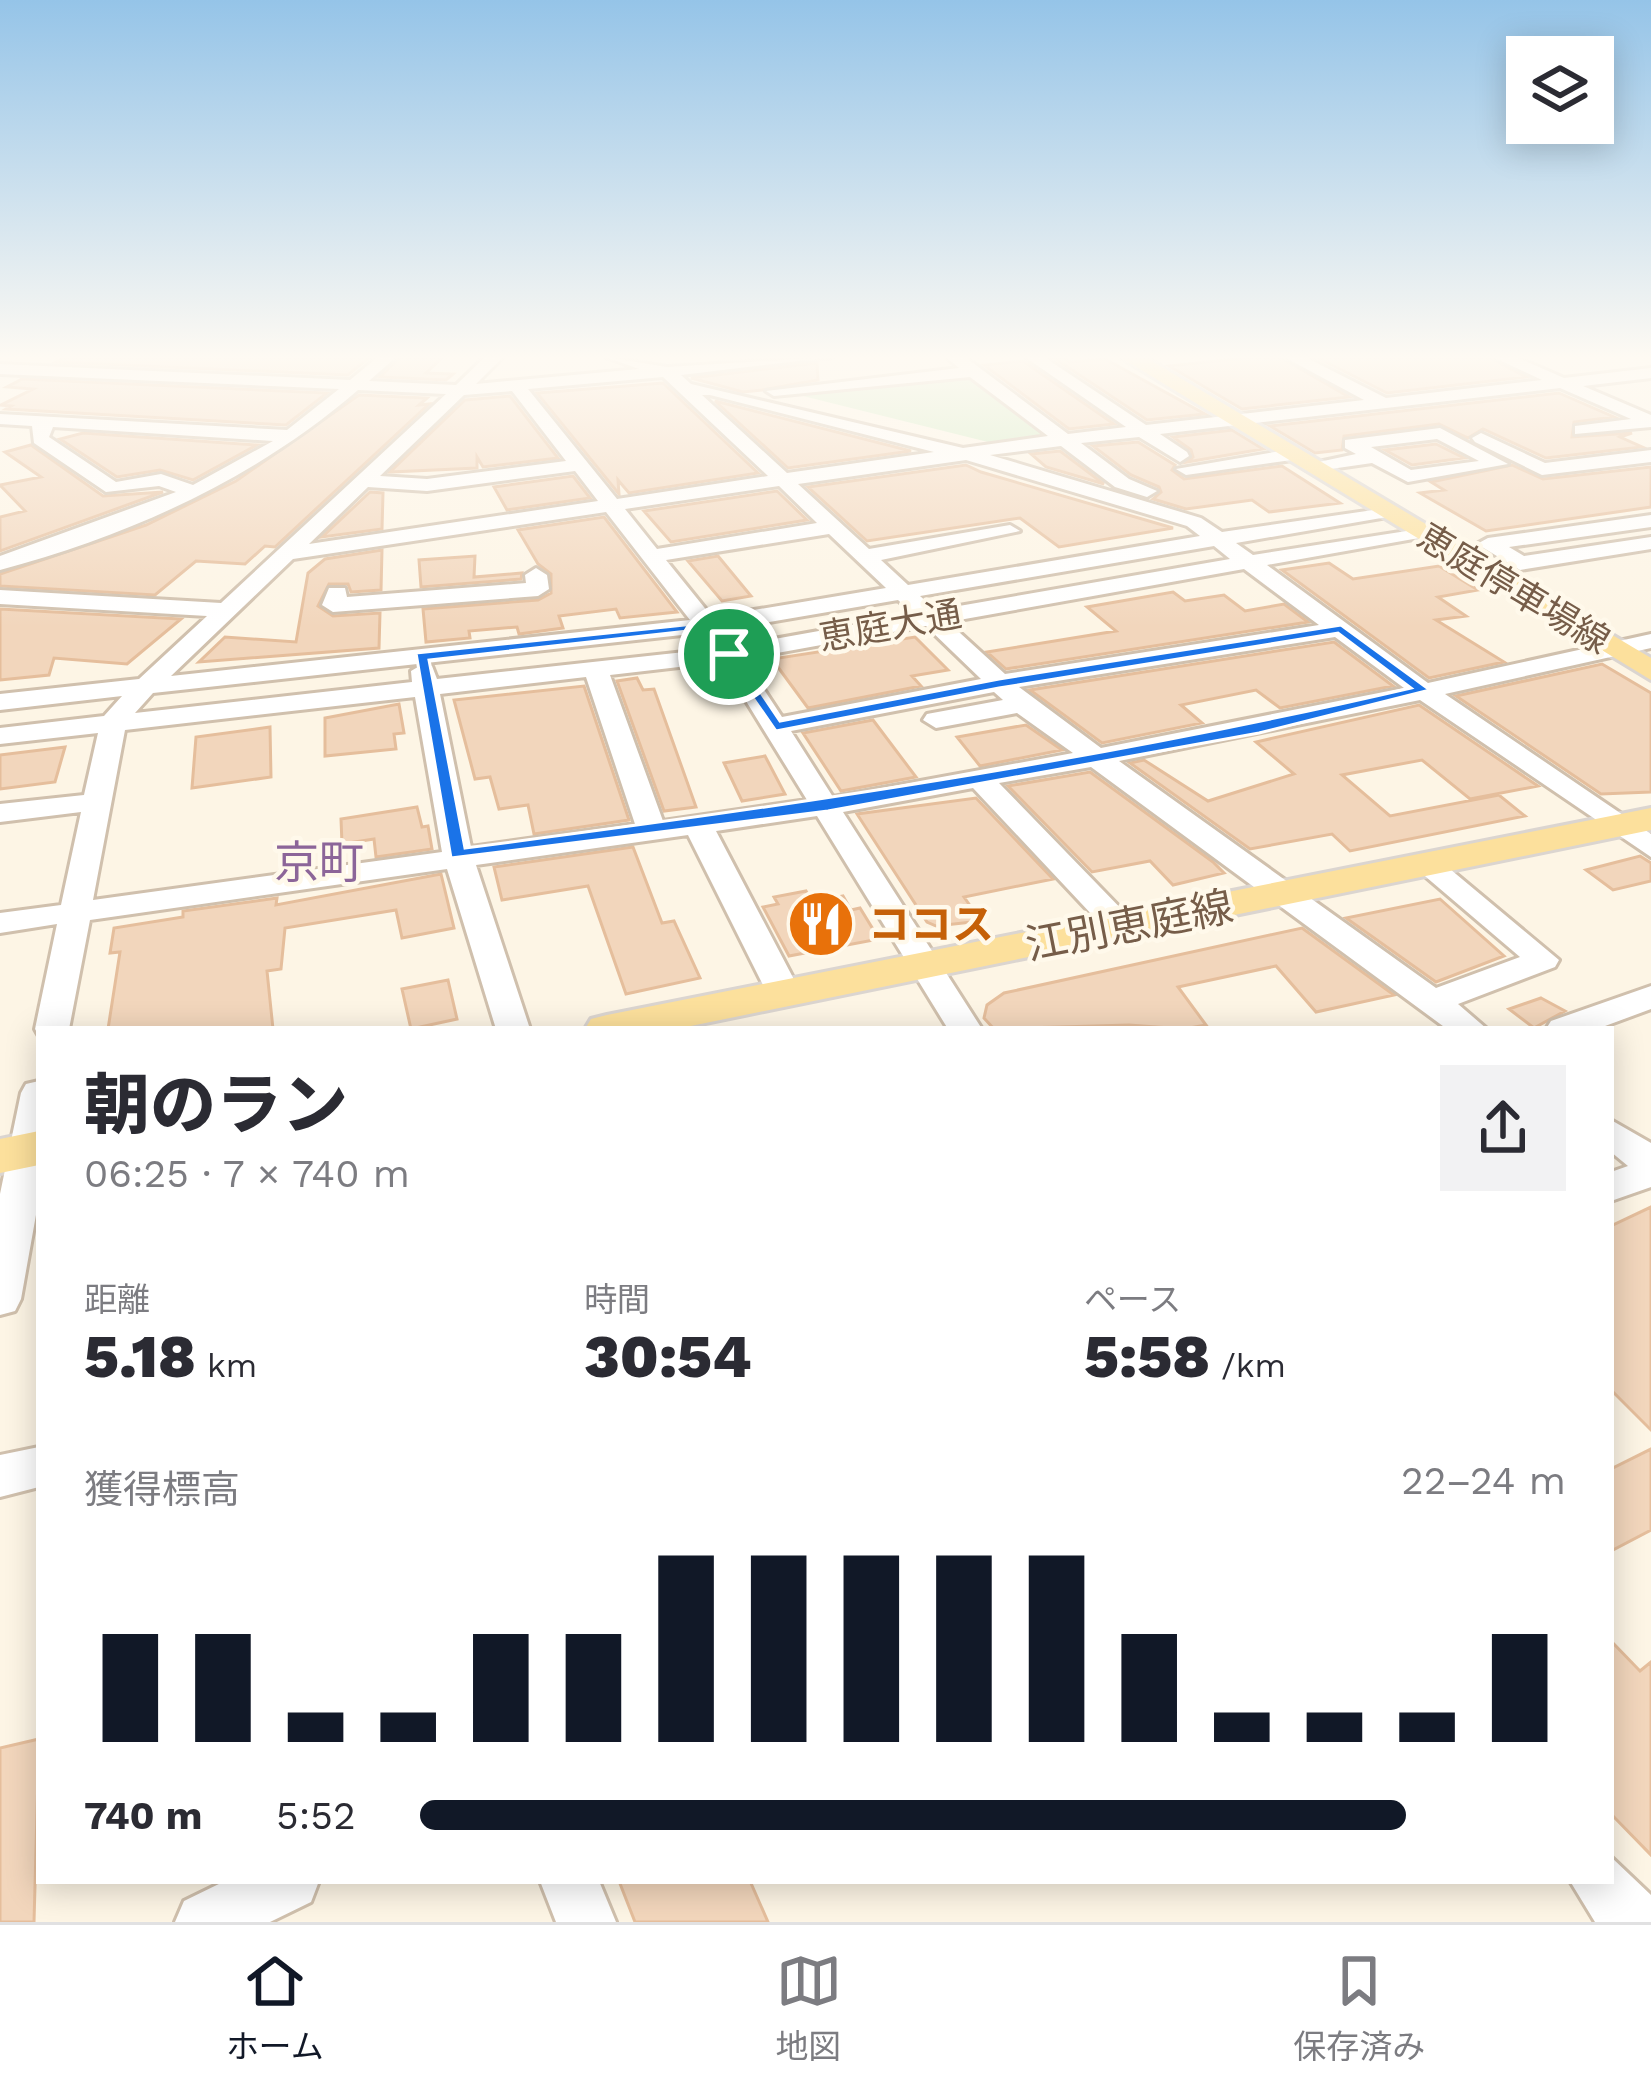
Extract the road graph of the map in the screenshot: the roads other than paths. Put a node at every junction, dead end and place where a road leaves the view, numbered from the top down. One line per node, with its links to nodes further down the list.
1 (51, 447): 23 (street)
2 (271, 447): 23 (street)
3 (403, 447): 21 (street)
4 (565, 447): 20 (street)
5 (753, 447): 22 (street)
6 (936, 447): 16 (street)
7 (995, 447): 15 (street)
8 (1012, 447): 15 (street)
9 (1074, 447): 29 (street)
10 (1162, 447): 19 (street)
11 (1278, 447): 19 (main road, 恵庭停車場線)
12 (1357, 447): 18 (street)
13 (1465, 447): 18 (street)
14 (1497, 447): 17 (street)
15 (1000, 448): 16 (street)
16 (973, 456): 22 (street); 32 (street)
17 (1651, 456)
18 (1375, 457): 19 (street)
19 (1301, 460): 26 (main road, 恵庭停車場線)
20 (579, 465): 21 (street); 24 (street)
21 (365, 482): 34 (street)
22 (790, 482): 24 (street); 28 (street)
23 (193, 492): 39 (street)
24 (613, 508): 34 (street); 36 (street)
25 (982, 510): 30 (street)
26 (1387, 511): 29 (street, 恵庭大通); 31 (main road, 恵庭停車場線)
27 (1651, 521): 35 (street)
28 (833, 526): 36 (street); 37 (street)
29 (1269, 530): 32 (street, 恵庭大通)
30 (1010, 531): 37 (street); 42 (street)
31 (1419, 532): 38 (main road, 恵庭停車場線); 40 (street, 恵庭大通)
32 (1220, 538): 40 (street); 42 (street, 恵庭大通)
33 (1651, 543): 35 (street)
34 (290, 553): 48 (street)
35 (1504, 554): 38 (street)
36 (652, 556): 50 (street)
37 (864, 556): 45 (street)
38 (1466, 559): 44 (main road, 恵庭停車場線)
39 (1, 560)
40 (1252, 561): 49 (street, 恵庭大通); 51 (street)
41 (1651, 561): 44 (street)
42 (1055, 566): 45 (street, 恵庭大通)
43 (536, 575): 52 (street)
44 (1507, 583): 54 (main road, 恵庭停車場線)
45 (900, 592): 49 (street); 50 (street, 恵庭大通)
46 (337, 593): 52 (street)
47 (0, 596): 48 (street)
48 (228, 610): 60 (street)
49 (931, 617): 55 (street, 恵庭大通); 59 (street)
50 (708, 625): 55 (street); 56 (street, 恵庭大通)
51 (1341, 629): 59 (street); 62 (street)
52 (388, 630): 56 (street, 恵庭大通); 60 (street, 恵庭大通)
53 (1651, 641): 54 (street)
54 (1612, 646): 58 (main road, 恵庭停車場線); 62 (street)
55 (729, 654): 57 (street, 恵庭大通); 67 (street)
56 (421, 656): 61 (street)
57 (596, 669): 61 (street, 恵庭大通); 75 (street)
58 (1651, 670)
59 (999, 683): 64 (street); 67 (street)
60 (145, 686): 63 (street, 恵庭大通); 66 (street)
61 (424, 688): 66 (street, 恵庭大通); 77 (street)
62 (1422, 690): 69 (street); 76 (street)
63 (0, 702)
64 (1022, 704): 65 (street); 69 (street)
65 (936, 720)
66 (113, 722): 68 (street, 恵庭大通); 71 (street)
67 (776, 726): 72 (street)
68 (0, 736)
69 (1094, 760): 70 (street); 79 (street)
70 (981, 780): 72 (street); 82 (street)
71 (94, 802): 73 (street); 80 (street)
72 (828, 806): 74 (street); 83 (street)
73 (0, 814)
74 (697, 823): 75 (street); 84 (street)
75 (651, 829): 77 (street)
76 (1640, 831): 78 (main road, 江別恵庭線)
77 (458, 854): 80 (street); 88 (street)
78 (1427, 865): 79 (main road, 江別恵庭線); 86 (street)
79 (1287, 893): 82 (main road, 江別恵庭線); 86 (street)
80 (76, 912): 81 (street); 87 (street)
81 (0, 923)
82 (1121, 927): 83 (main road, 江別恵庭線)
83 (927, 967): 84 (main road, 江別恵庭線); 90 (street)
84 (783, 991): 89 (main road, 江別恵庭線)
85 (1651, 997): 92 (street)
86 (1433, 1001): 91 (street)
87 (53, 1026)
88 (512, 1026)
89 (621, 1026)
90 (963, 1026)
91 (1466, 1026)
92 (1571, 1026)
93 (36, 1103): 95 (street)
94 (1614, 1135): 96 (street)
95 (22, 1151): 99 (street)
96 (1651, 1162)
97 (1651, 1172): 98 (street)
98 (1614, 1186)
99 (0, 1298)
100 (36, 1468): 101 (street)
101 (0, 1477)
102 (284, 1884): 105 (street)
103 (570, 1884): 106 (street)
104 (1602, 1884): 107 (street)
105 (205, 1922)
106 (586, 1922)
107 (1635, 1922)

